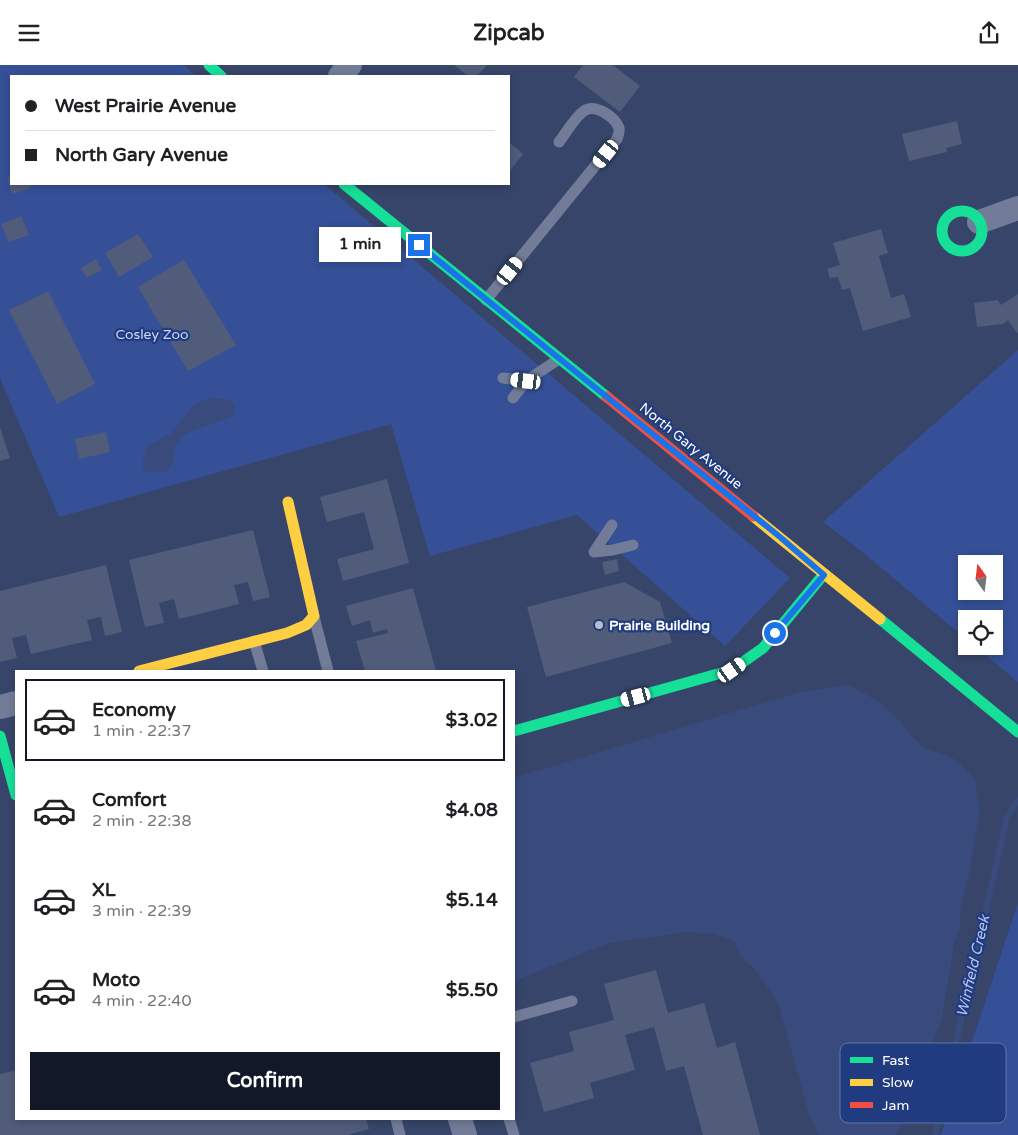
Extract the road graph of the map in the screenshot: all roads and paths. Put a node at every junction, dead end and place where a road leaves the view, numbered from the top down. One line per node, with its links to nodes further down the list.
1 (209, 65): 3 (street)
2 (350, 65): 4 (street)
3 (220, 75)
4 (341, 75)
5 (559, 142): 9 (lane)
6 (345, 185): 9 (street, North Gary Avenue)
7 (1018, 208): 8 (street)
8 (979, 222)
9 (486, 300): 10 (street, North Gary Avenue)
10 (559, 359): 12 (lane); 17 (street, North Gary Avenue)
11 (503, 378): 12 (lane)
12 (526, 381): 13 (lane)
13 (513, 399)
14 (288, 502): 18 (street)
15 (612, 525): 16 (lane)
16 (633, 545)
17 (824, 575): 25 (street); 26 (street, North Gary Avenue)
18 (314, 617): 19 (street); 22 (lane)
19 (254, 641): 20 (street); 21 (lane)
20 (142, 670)
21 (263, 670)
22 (328, 670)
23 (15, 703): 24 (street)
24 (0, 707)
25 (515, 731)
26 (1018, 732)
27 (0, 736): 28 (street)
28 (15, 791)
29 (572, 1001): 30 (lane)
30 (515, 1017)
31 (396, 1120): 34 (lane)
32 (460, 1120): 35 (street)
33 (509, 1120): 36 (lane)
34 (400, 1135)
35 (465, 1135)
36 (514, 1135)

